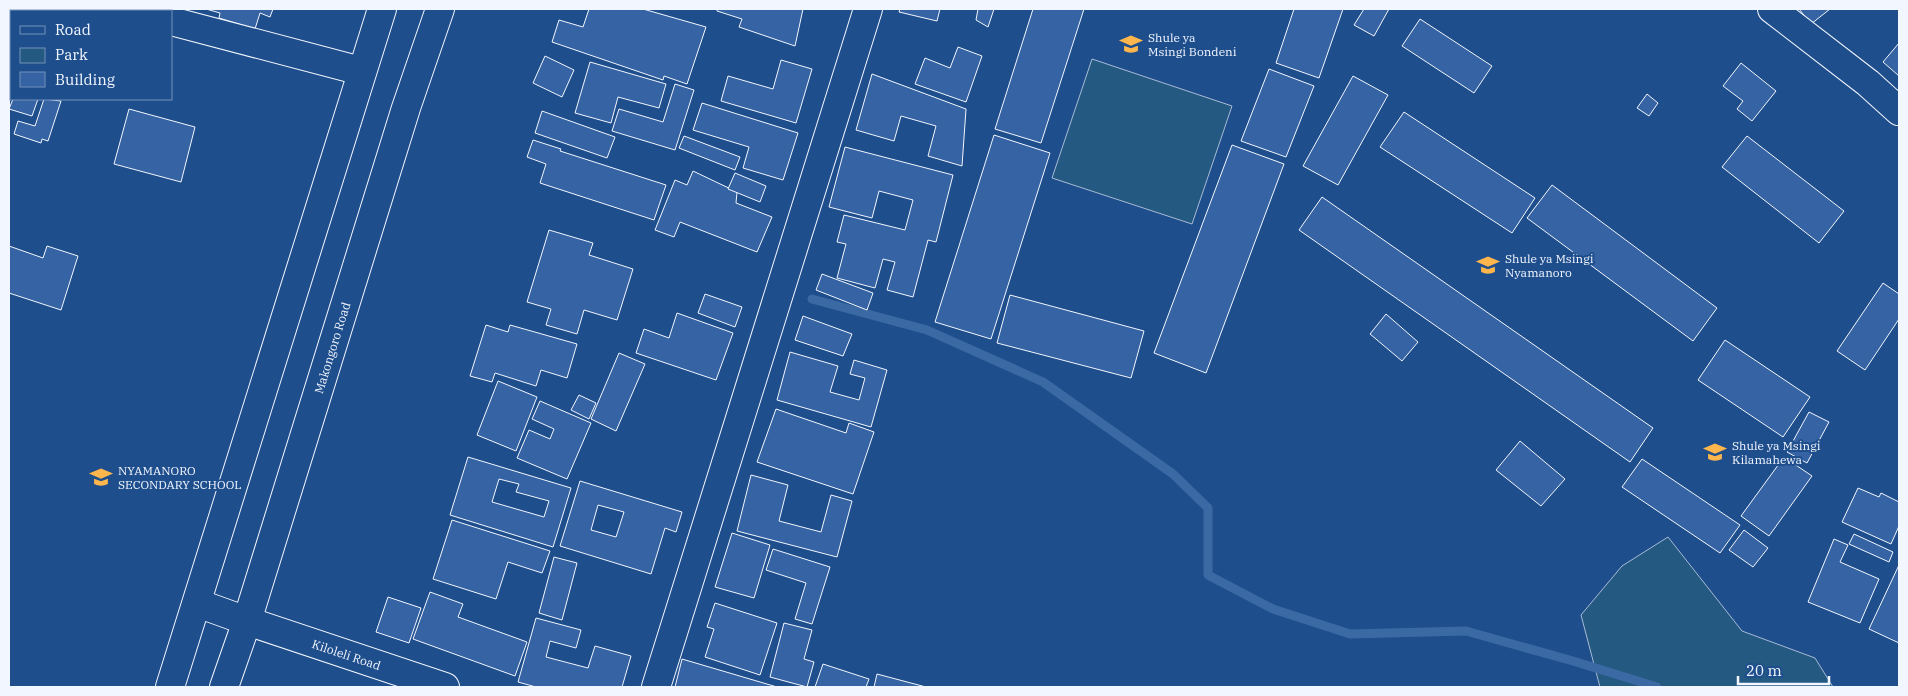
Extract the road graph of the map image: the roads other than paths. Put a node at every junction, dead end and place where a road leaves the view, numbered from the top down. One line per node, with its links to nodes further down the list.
1 (382, 9): 6 (main road)
2 (440, 9): 9 (main road, Makongoro Road)
3 (868, 9): 13 (main road)
4 (1772, 9): 7 (main road)
5 (172, 21): 6 (main road)
6 (362, 71): 8 (main road)
7 (1899, 111)
8 (197, 603): 9 (main road, Kiloleli Road); 10 (main road)
9 (247, 621): 11 (main road, Makongoro Road); 12 (main road, Kiloleli Road)
10 (170, 687)
11 (224, 687)
12 (445, 687)
13 (656, 687)

